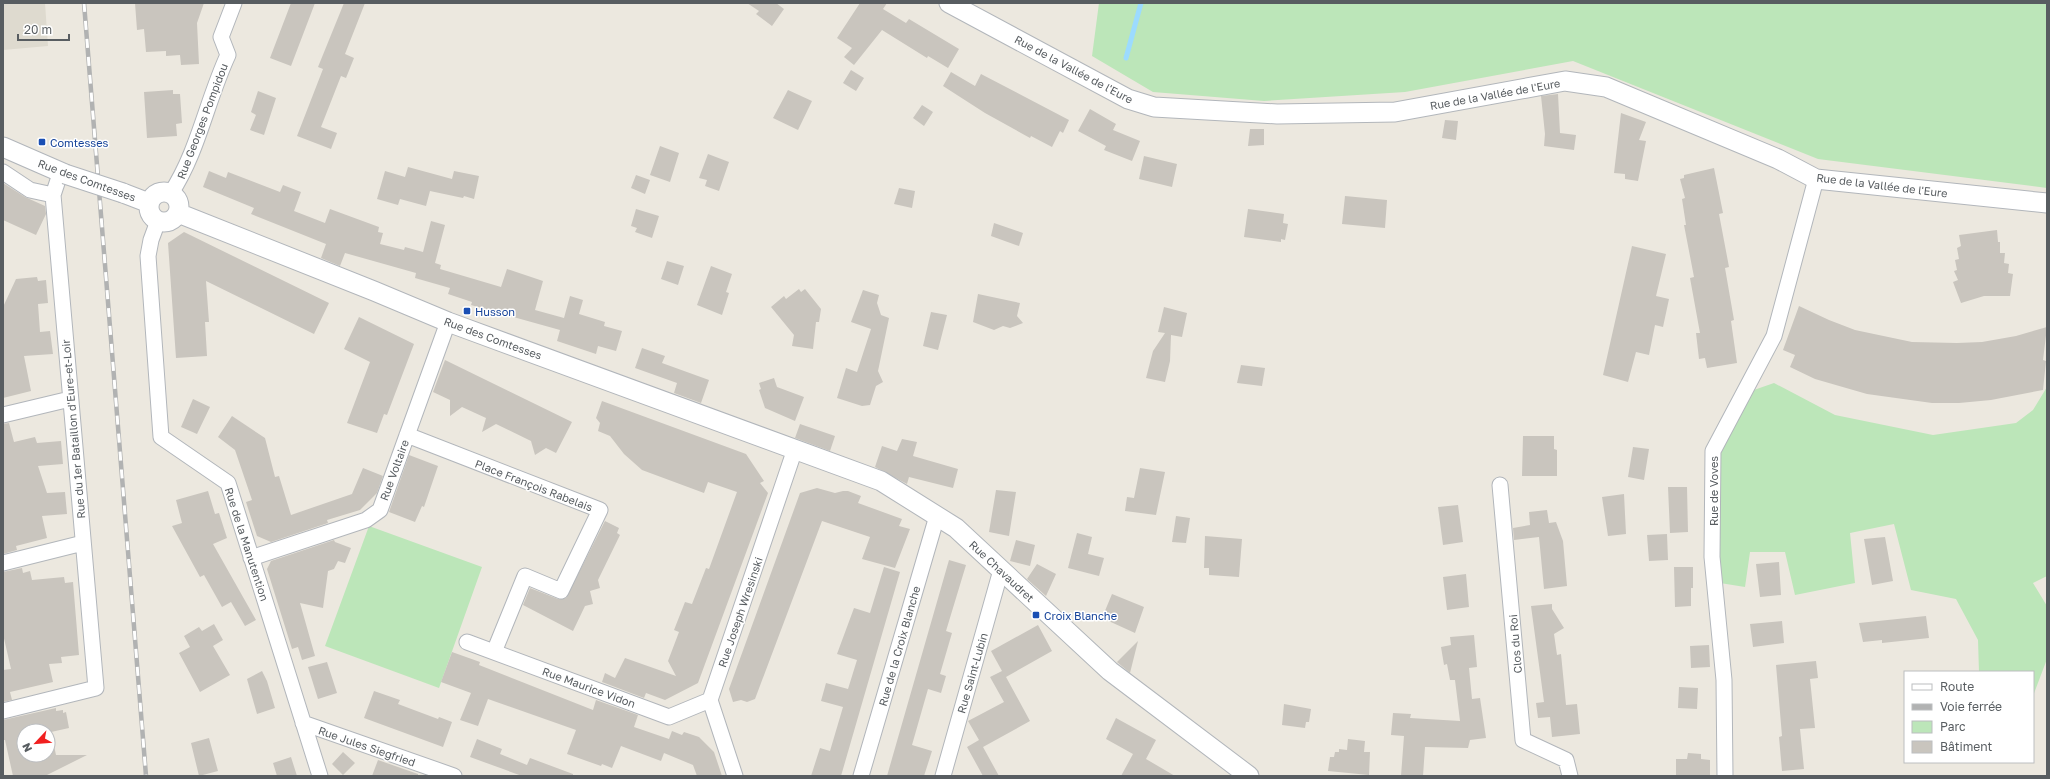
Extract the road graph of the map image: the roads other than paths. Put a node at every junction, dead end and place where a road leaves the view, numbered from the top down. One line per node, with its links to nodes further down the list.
1 (234, 3): 7 (street, Rue Georges Pompidou)
2 (949, 3): 6 (street, Rue de la Vallée de l'Eure)
3 (3, 147): 5 (street, Rue des Comtesses)
4 (3, 172): 8 (street)
5 (63, 173): 8 (street, Rue du 1er Bataillon d'Eure-et-Loir); 9 (street, Rue des Comtesses, bridge)
6 (1816, 179): 10 (street, Rue de la Vallée de l'Eure); 36 (street, Rue de Voves)
7 (171, 193): 9 (street); 11 (street)
8 (53, 195): 14 (street, Rue du 1er Bataillon d'Eure-et-Loir)
9 (149, 202): 12 (street)
10 (2047, 202)
11 (178, 213): 12 (street); 13 (street, Rue des Comtesses)
12 (158, 221): 21 (street, Rue de la Manutention)
13 (448, 322): 16 (street, Rue Voltaire); 17 (street, Rue des Comtesses)
14 (70, 399): 15 (street); 20 (street, Rue du 1er Bataillon d'Eure-et-Loir)
15 (3, 415)
16 (407, 435): 21 (street, Rue Voltaire); 25 (street, Place François Rabelais)
17 (803, 452): 19 (street, Rue Chavaudret); 26 (street, Rue Joseph Wresinski)
18 (1500, 485): 35 (street, Clos du Roi)
19 (937, 516): 23 (street, Rue Chavaudret); 32 (street, Rue de la Croix Blanche)
20 (83, 543): 22 (street); 27 (street, Rue du 1er Bataillon d'Eure-et-Loir)
21 (251, 558): 28 (street, Rue de la Manutention)
22 (3, 563)
23 (1001, 570): 33 (street, Rue Saint-Lubin); 34 (street, Rue Chavaudret)
24 (468, 642): 25 (street, Rue Maurice Vidon)
25 (494, 652): 26 (street, Rue Maurice Vidon)
26 (710, 700): 31 (street)
27 (3, 711)
28 (303, 723): 29 (street, Rue de la Manutention); 30 (street, Rue Jules Siegfried)
29 (320, 776)
30 (454, 776)
31 (735, 776)
32 (861, 776)
33 (943, 776)
34 (1248, 776)
35 (1570, 776)
36 (1725, 776)

